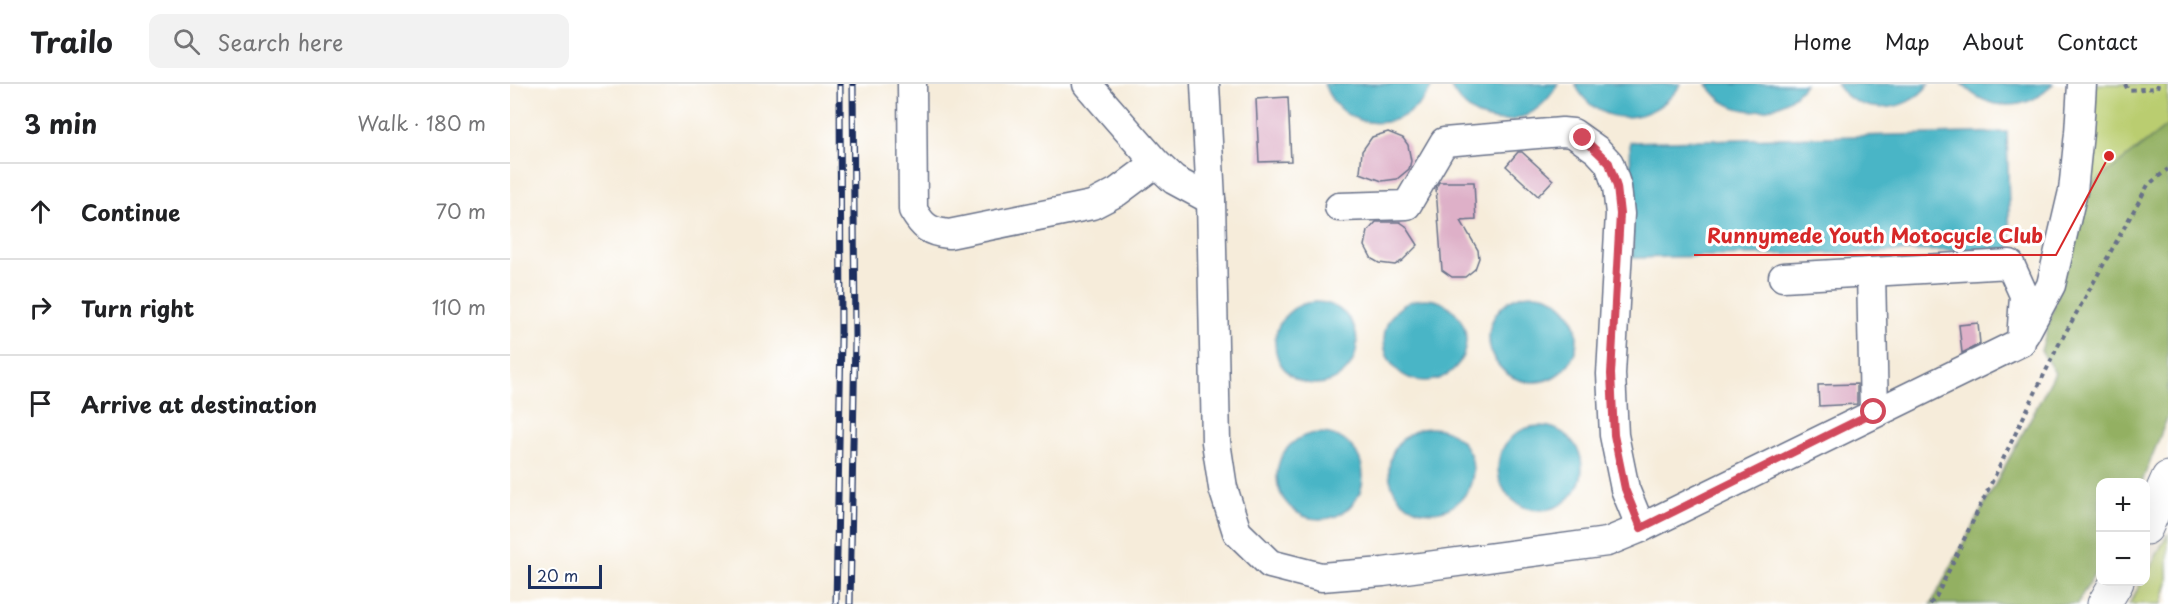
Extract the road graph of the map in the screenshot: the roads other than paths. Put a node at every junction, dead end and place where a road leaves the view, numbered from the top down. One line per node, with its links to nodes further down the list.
1 (912, 84): 5 (lane)
2 (1087, 84): 5 (lane)
3 (1205, 84): 6 (lane)
4 (2082, 84): 10 (lane)
5 (1156, 164): 6 (lane)
6 (1212, 200): 14 (lane)
7 (1339, 207): 14 (lane)
8 (1871, 272): 9 (lane); 10 (lane); 11 (lane)
9 (1783, 277)
10 (2021, 342): 11 (lane)
11 (1874, 412): 14 (lane)
12 (2168, 478): 13 (highway)
13 (2150, 517)
14 (1641, 528)
15 (2115, 586): 16 (highway)
16 (2104, 604)

